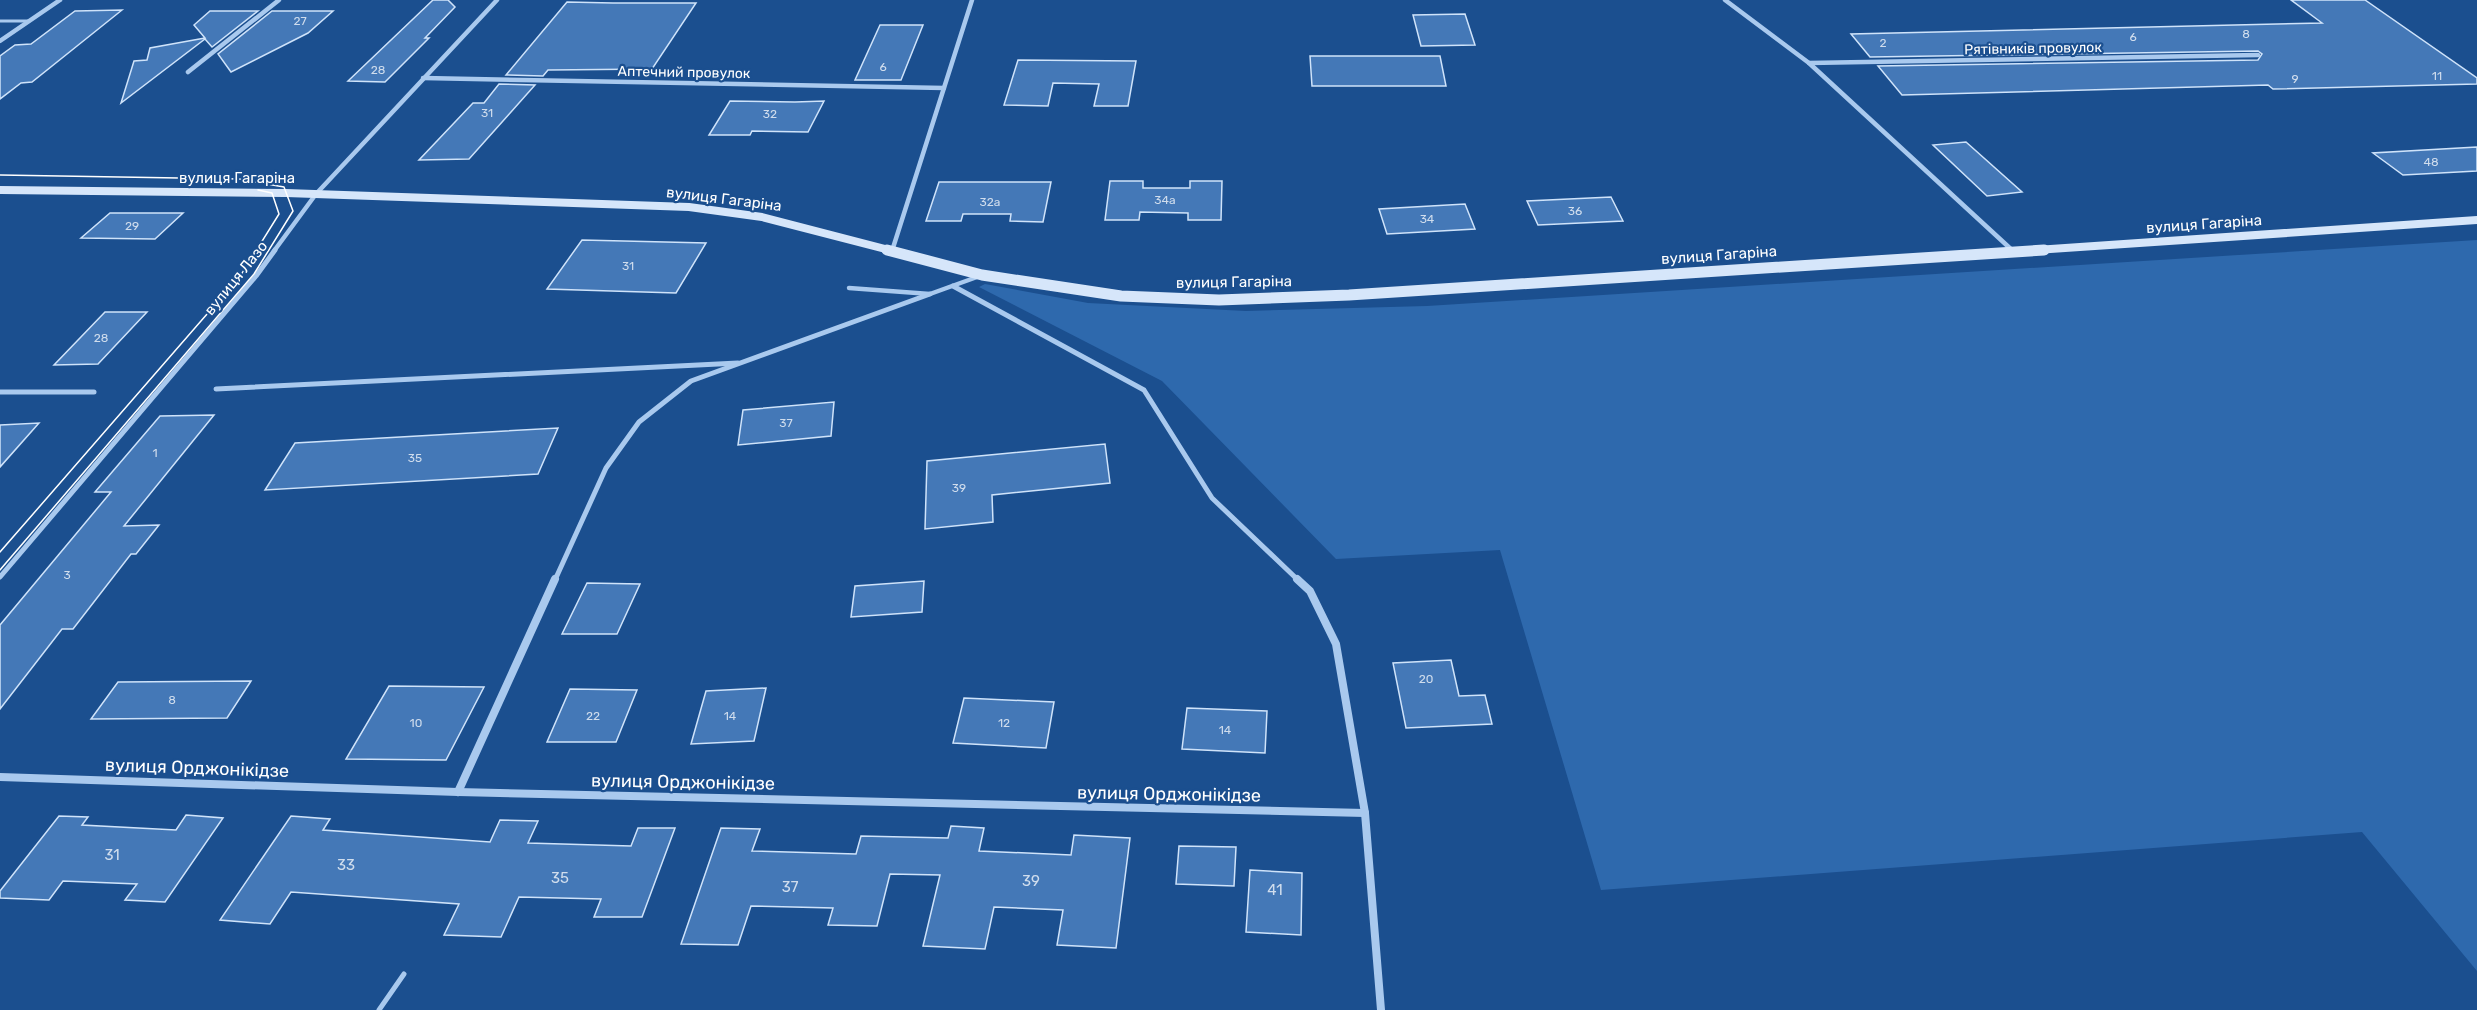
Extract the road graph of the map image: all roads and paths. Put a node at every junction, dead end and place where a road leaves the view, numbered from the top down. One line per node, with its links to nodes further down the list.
1 (60, 0): 7 (street)
2 (279, 0): 11 (street)
3 (497, 0): 12 (street, вулиця Лазо)
4 (972, 0): 13 (street)
5 (1725, 0): 10 (street)
6 (0, 21): 7 (lane)
7 (29, 21): 8 (street)
8 (0, 41)
9 (2258, 55): 10 (street, Рятівників провулок)
10 (1809, 63): 18 (street)
11 (188, 72)
12 (423, 78): 13 (street, Аптечний провулок); 15 (street, вулиця Лазо)
13 (944, 88): 17 (street)
14 (0, 190): 15 (main road, вулиця Гагаріна)
15 (316, 194): 17 (main road, вулиця Гагаріна); 27 (street, вулиця Лазо)
16 (2477, 220): 18 (main road, вулиця Гагаріна)
17 (892, 252): 19 (main road, вулиця Гагаріна)
18 (2014, 252): 19 (main road, вулиця Гагаріна)
19 (982, 275): 20 (lane)
20 (953, 286): 22 (lane); 30 (street)
21 (849, 288): 22 (lane)
22 (930, 294): 23 (street)
23 (745, 362): 24 (street); 29 (street)
24 (216, 389)
25 (0, 392): 26 (street)
26 (94, 392)
27 (0, 577)
28 (0, 777): 29 (street, вулиця Орджонікідзе)
29 (458, 792): 30 (street, вулиця Орджонікідзе)
30 (1365, 813): 33 (street)
31 (404, 974): 32 (lane)
32 (379, 1010)
33 (1381, 1010)

